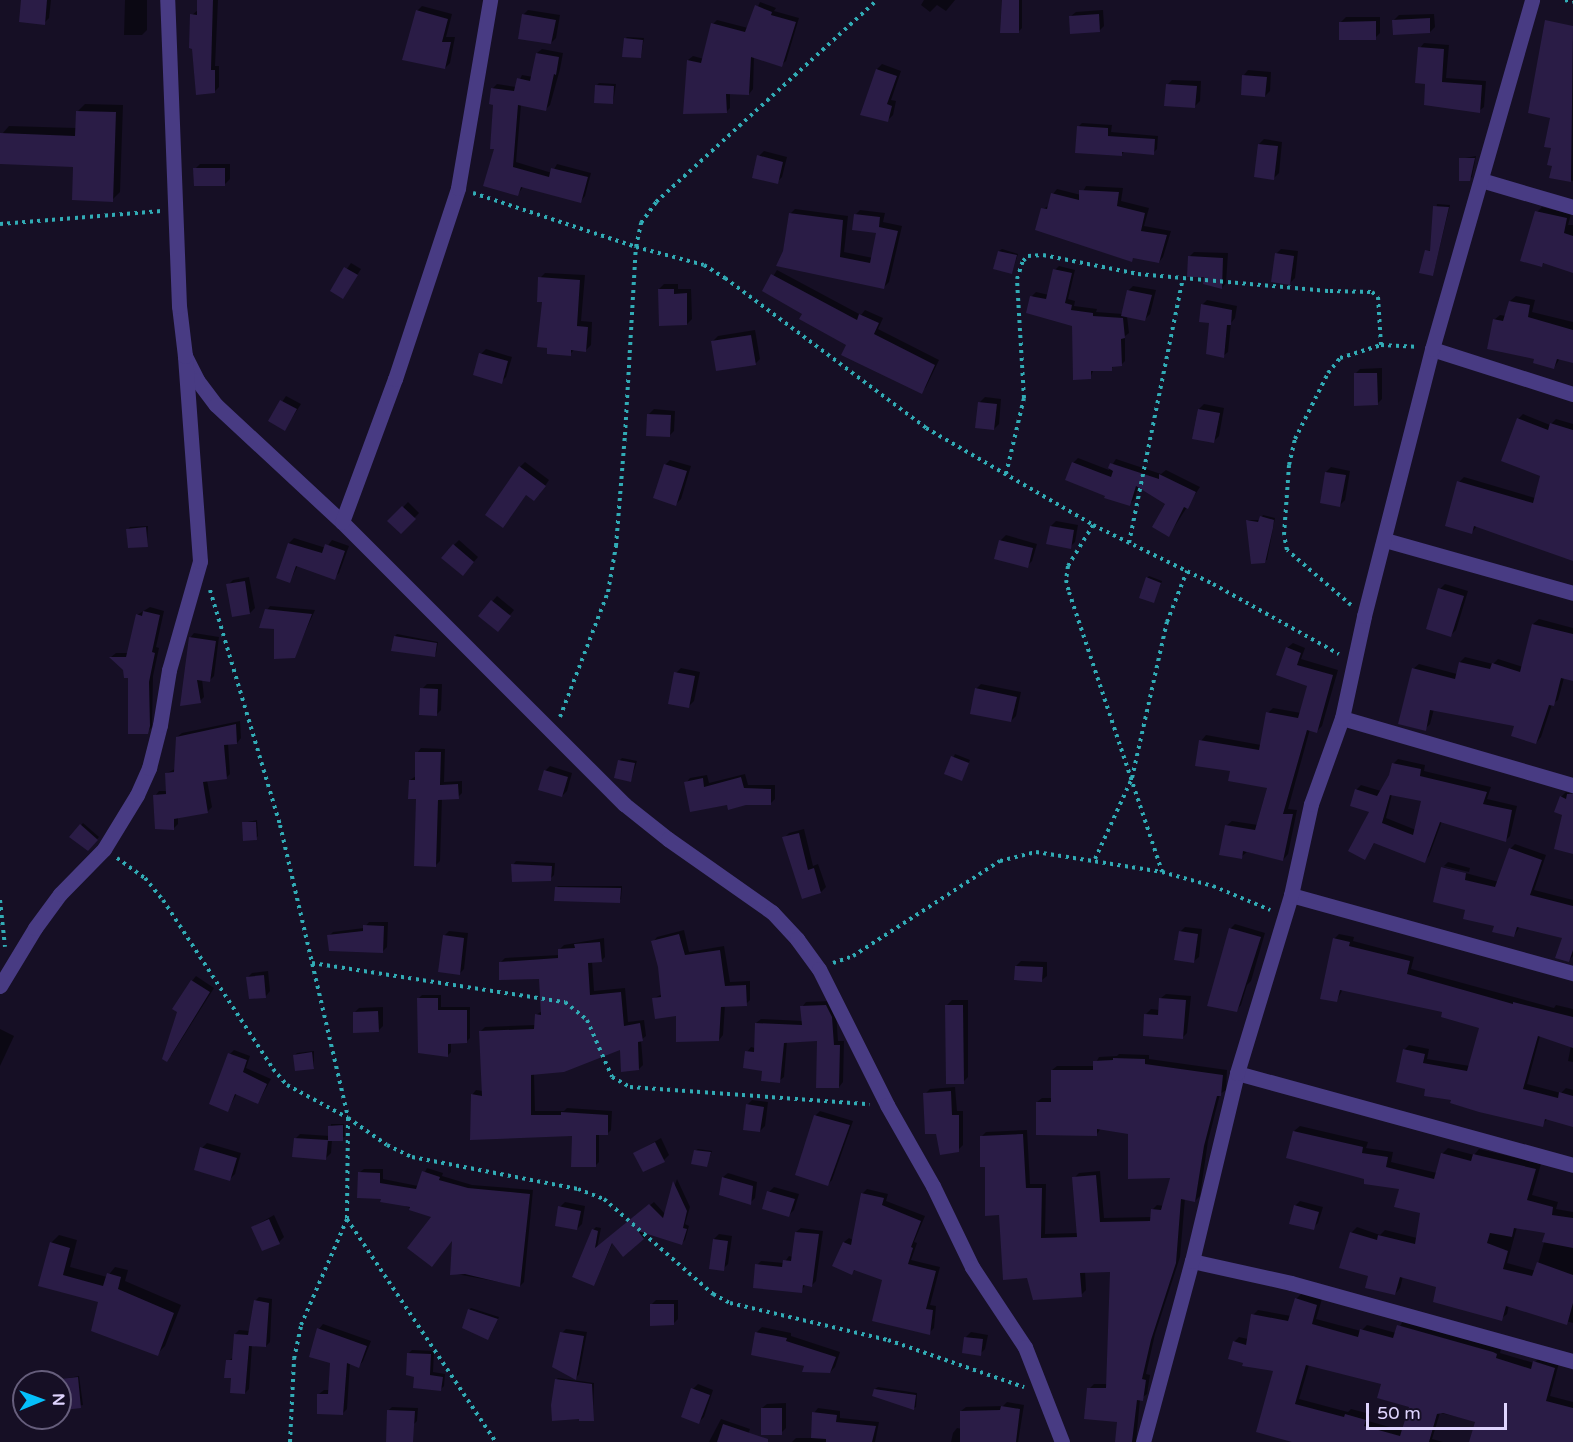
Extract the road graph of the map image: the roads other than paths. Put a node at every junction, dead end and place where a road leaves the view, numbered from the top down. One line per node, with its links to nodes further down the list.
1 (167, 0): 7 (street)
2 (490, 0): 9 (street)
3 (1532, 0): 4 (street)
4 (1481, 180): 5 (street); 6 (street)
5 (1573, 207)
6 (1432, 349): 8 (street); 10 (street)
7 (185, 356): 9 (street); 16 (street)
8 (1573, 394)
9 (342, 522): 21 (street)
10 (1385, 540): 11 (street); 12 (street)
11 (1573, 593)
12 (1342, 718): 13 (street); 14 (street)
13 (1573, 785)
14 (1291, 895): 15 (street); 17 (street)
15 (1573, 973)
16 (0, 986)
17 (1237, 1073): 18 (street); 19 (street)
18 (1573, 1165)
19 (1192, 1261): 20 (street); 22 (street)
20 (1573, 1361)
21 (1062, 1442)
22 (1143, 1442)

